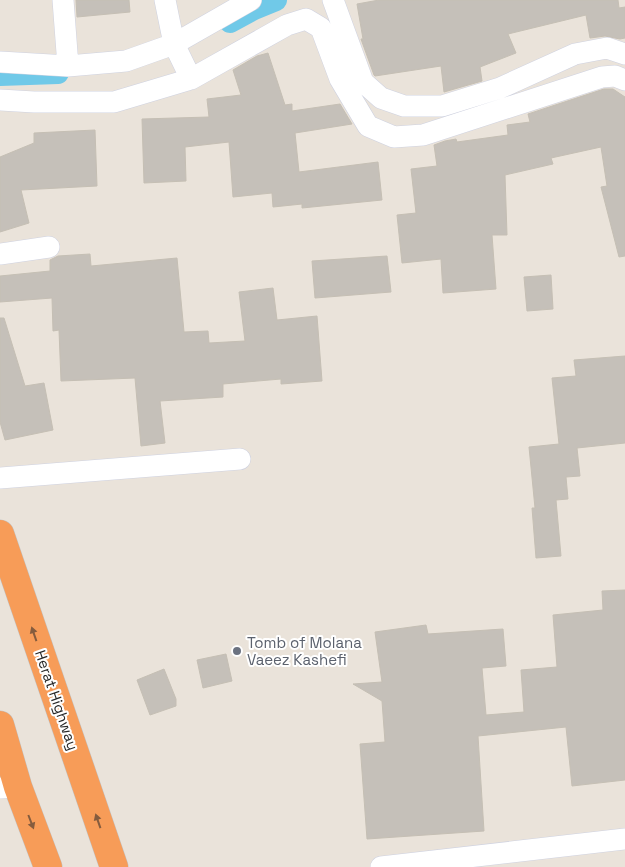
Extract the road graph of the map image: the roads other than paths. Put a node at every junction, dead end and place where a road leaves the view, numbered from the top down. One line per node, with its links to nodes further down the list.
1 (63, 0): 8 (street)
2 (165, 0): 5 (street)
3 (251, 0): 5 (street)
4 (333, 0): 11 (street)
5 (174, 44): 8 (street); 9 (street)
6 (625, 54): 11 (street)
7 (0, 62): 8 (street)
8 (68, 66)
9 (191, 79): 12 (street); 13 (street)
10 (625, 80): 13 (street)
11 (500, 88): 13 (street)
12 (0, 100)
13 (507, 108)
14 (50, 248): 15 (street)
15 (0, 254)
16 (240, 459): 17 (street)
17 (0, 478)
18 (0, 534): 23 (highway, Herat Highway, one-way to 18)
19 (0, 725): 20 (highway)
20 (9, 788): 22 (highway, one-way to 22)
21 (625, 839): 24 (street)
22 (48, 867)
23 (114, 867)
24 (381, 867)

